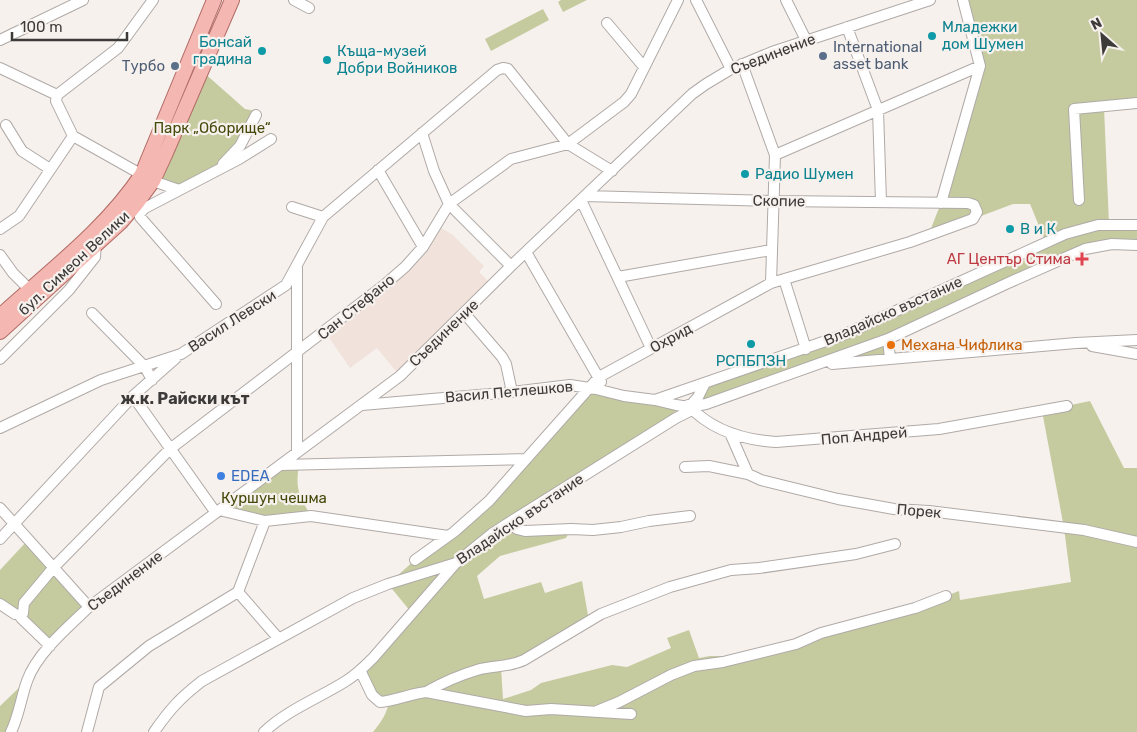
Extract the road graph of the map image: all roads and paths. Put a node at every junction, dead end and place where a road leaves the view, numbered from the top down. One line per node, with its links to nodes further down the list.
1 (153, 0): 21 (street)
2 (214, 0): 35 (main road, бул. Симеон Велики)
3 (232, 0): 35 (main road, бул. Симеон Велики)
4 (294, 0): 11 (street)
5 (678, 0): 18 (street, Сан Стефано)
6 (696, 0): 20 (street)
7 (786, 0): 15 (street)
8 (930, 0): 13 (street, Съединение)
9 (963, 0): 17 (street)
10 (79, 1): 14 (street)
11 (309, 8)
12 (607, 23): 18 (street)
13 (847, 27): 15 (street, Съединение); 23 (street)
14 (0, 40)
15 (806, 40): 16 (street, Съединение)
16 (742, 64): 20 (street, Съединение); 30 (street)
17 (980, 66): 23 (street); 41 (street)
18 (644, 67): 29 (street, Сан Стефано)
19 (0, 68): 21 (street)
20 (731, 69): 34 (street, Съединение)
21 (57, 94): 27 (street)
22 (1137, 103): 38 (street)
23 (878, 110): 30 (street); 40 (street)
24 (256, 115): 32 (street)
25 (6, 125): 31 (street)
26 (422, 133): 29 (street, Васил Левски); 33 (street, Васил Левски); 42 (street)
27 (74, 136): 31 (street); 35 (street)
28 (271, 139): 32 (street)
29 (568, 144): 34 (street); 42 (street, Сан Стефано)
30 (775, 155): 39 (street)
31 (50, 169): 47 (street)
32 (217, 170): 36 (street)
33 (378, 170): 45 (street, Васил Левски); 50 (street)
34 (612, 171): 37 (street, Съединение)
35 (147, 178): 36 (street); 48 (main road, бул. Симеон Велики); 59 (main road, бул. Симеон Велики)
36 (180, 190): 60 (street)
37 (583, 198): 39 (street, Скопие); 52 (street, Съединение); 56 (street)
38 (1079, 200)
39 (773, 201): 40 (street, Скопие); 51 (street)
40 (881, 202): 41 (street, Скопие)
41 (941, 203): 43 (street, Скопие)
42 (449, 204): 50 (street, Сан Стефано); 55 (street)
43 (974, 205): 57 (street, Охрид)
44 (292, 207): 45 (street)
45 (323, 216): 54 (street, Васил Левски)
46 (1137, 225): 69 (street, Владайско въстание)
47 (0, 228)
48 (96, 244): 64 (main road, бул. Симеон Велики); 73 (street)
49 (1137, 245): 65 (street, Владайско въстание)
50 (423, 247): 71 (street, Сан Стефано)
51 (771, 250): 56 (street); 58 (street)
52 (526, 252): 55 (street, Съединение); 77 (street)
53 (0, 255): 59 (street)
54 (297, 264): 70 (street, Васил Левски); 71 (street)
55 (511, 266): 62 (street, Съединение)
56 (618, 277): 68 (street)
57 (784, 279): 58 (street, Охрид); 69 (street)
58 (770, 283): 68 (street, Охрид)
59 (29, 289): 63 (main road, бул. Симеон Велики)
60 (216, 304)
61 (92, 313): 76 (street)
62 (464, 314): 83 (street); 88 (street, Съединение)
63 (0, 316)
64 (0, 332)
65 (888, 339): 74 (street); 75 (street, Владайско въстание)
66 (1137, 340): 67 (street)
67 (1076, 342): 72 (street); 74 (street)
68 (651, 348): 77 (street, Охрид)
69 (806, 348): 78 (street, Владайско въстание)
70 (181, 354): 76 (street, Васил Левски); 79 (street)
71 (296, 354): 94 (street, Сан Стефано); 95 (street)
72 (1137, 354)
73 (0, 359)
74 (890, 359): 75 (street)
75 (819, 365): 86 (street, Владайско въстание)
76 (145, 367): 79 (street); 92 (street, Васил Левски)
77 (599, 377): 81 (street, Охрид); 82 (street)
78 (716, 379): 80 (street, Владайско въстание); 86 (street)
79 (152, 380): 85 (street)
80 (705, 382): 84 (street, Владайско въстание); 90 (street, Владайско въстание)
81 (589, 387): 82 (street, Васил Петлешков); 83 (street, Васил Петлешков); 96 (street, Охрид)
82 (606, 391): 87 (street, Васил Петлешков)
83 (512, 392): 88 (street, Васил Петлешков)
84 (675, 393): 87 (street, Владайско въстание); 90 (street, Поп Андрей)
85 (133, 396): 94 (street); 105 (street)
86 (723, 398): 90 (street, Владайско въстание)
87 (659, 401): 90 (street); 91 (street)
88 (361, 405): 95 (street, Съединение)
89 (1067, 406): 93 (street, Поп Андрей)
90 (690, 408): 91 (street, Владайско въстание); 93 (street, Поп Андрей)
91 (669, 422): 104 (street, Владайско въстание)
92 (0, 428)
93 (730, 433): 99 (street)
94 (170, 449): 101 (street); 112 (street, Сан Стефано)
95 (297, 452): 97 (street, Съединение)
96 (526, 459): 97 (street); 106 (street, Охрид)
97 (281, 464): 101 (street, Съединение)
98 (685, 467): 99 (street, Порек)
99 (748, 474): 108 (street, Порек)
100 (0, 508): 105 (street)
101 (218, 511): 103 (street); 116 (street, Съединение)
102 (690, 516): 104 (street)
103 (265, 521): 106 (street); 113 (street)
104 (510, 522): 111 (street, Владайско въстание)
105 (14, 524): 107 (street); 112 (street)
106 (448, 536): 110 (street, Охрид)
107 (0, 538)
108 (1137, 542)
109 (895, 544): 121 (street)
110 (415, 560)
111 (456, 563): 118 (street, Владайско въстание); 120 (street)
112 (54, 567): 116 (street); 117 (street, Сан Стефано)
113 (238, 592): 118 (street); 125 (street)
114 (946, 596): 122 (street)
115 (0, 604): 117 (street)
116 (89, 607): 119 (street, Съединение)
117 (18, 616): 119 (street)
118 (278, 638): 126 (street, Владайско въстание)
119 (50, 646): 124 (street, Съединение)
120 (360, 670): 121 (street); 127 (street)
121 (426, 692): 122 (street)
122 (597, 711): 123 (street)
123 (631, 714)
124 (11, 732)
125 (87, 732)
126 (154, 732)
127 (264, 732)

